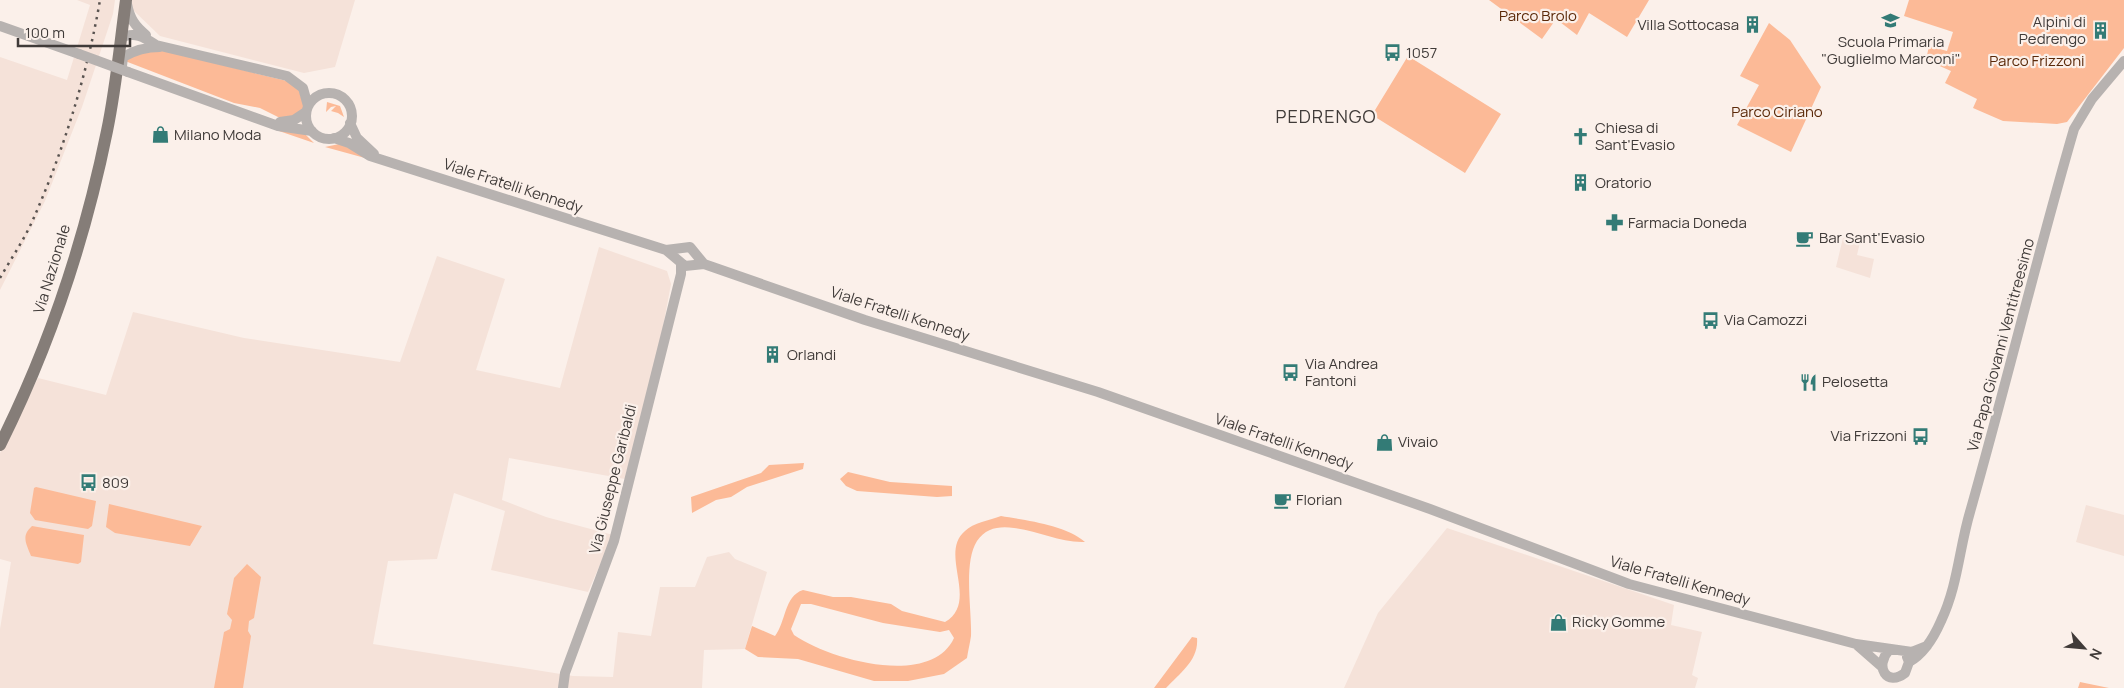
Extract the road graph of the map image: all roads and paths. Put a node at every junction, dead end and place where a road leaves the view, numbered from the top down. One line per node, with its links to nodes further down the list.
1 (126, 1): 3 (main road, Via Nazionale); 4 (street)
2 (0, 26): 10 (street, Viale Fratelli Kennedy, bridge)
3 (121, 38): 4 (street); 8 (main road, Via Nazionale)
4 (160, 46): 6 (street); 8 (street, Via Nazionale)
5 (2124, 61): 22 (street, Via Papa Giovanni Ventitreesimo)
6 (287, 76): 7 (street); 9 (street)
7 (325, 94): 9 (street); 11 (street, Viale Fratelli Kennedy)
8 (112, 95): 20 (main road, Via Nazionale)
9 (307, 109): 10 (street); 12 (street)
10 (273, 123): 12 (street, Viale Fratelli Kennedy)
11 (350, 123): 13 (street); 14 (street, Viale Fratelli Kennedy)
12 (312, 131): 13 (street, Viale Fratelli Kennedy)
13 (334, 138): 14 (street, Viale Fratelli Kennedy)
14 (379, 158): 16 (street, Viale Fratelli Kennedy)
15 (683, 247): 16 (street, Viale Fratelli Kennedy); 17 (street); 19 (street)
16 (666, 250): 19 (street, Viale Fratelli Kennedy)
17 (696, 253): 18 (street); 19 (street)
18 (704, 264): 19 (street, Viale Fratelli Kennedy); 21 (street, Viale Fratelli Kennedy)
19 (683, 266): 27 (street, Via Giuseppe Garibaldi)
20 (0, 445)
21 (1856, 644): 23 (street, Viale Fratelli Kennedy); 26 (street, Viale Fratelli Kennedy)
22 (1927, 646): 24 (street); 25 (street, Via Papa Giovanni Ventitreesimo)
23 (1889, 650): 24 (street); 26 (street)
24 (1902, 651): 25 (street)
25 (1909, 662): 26 (street)
26 (1881, 666)
27 (563, 688)

